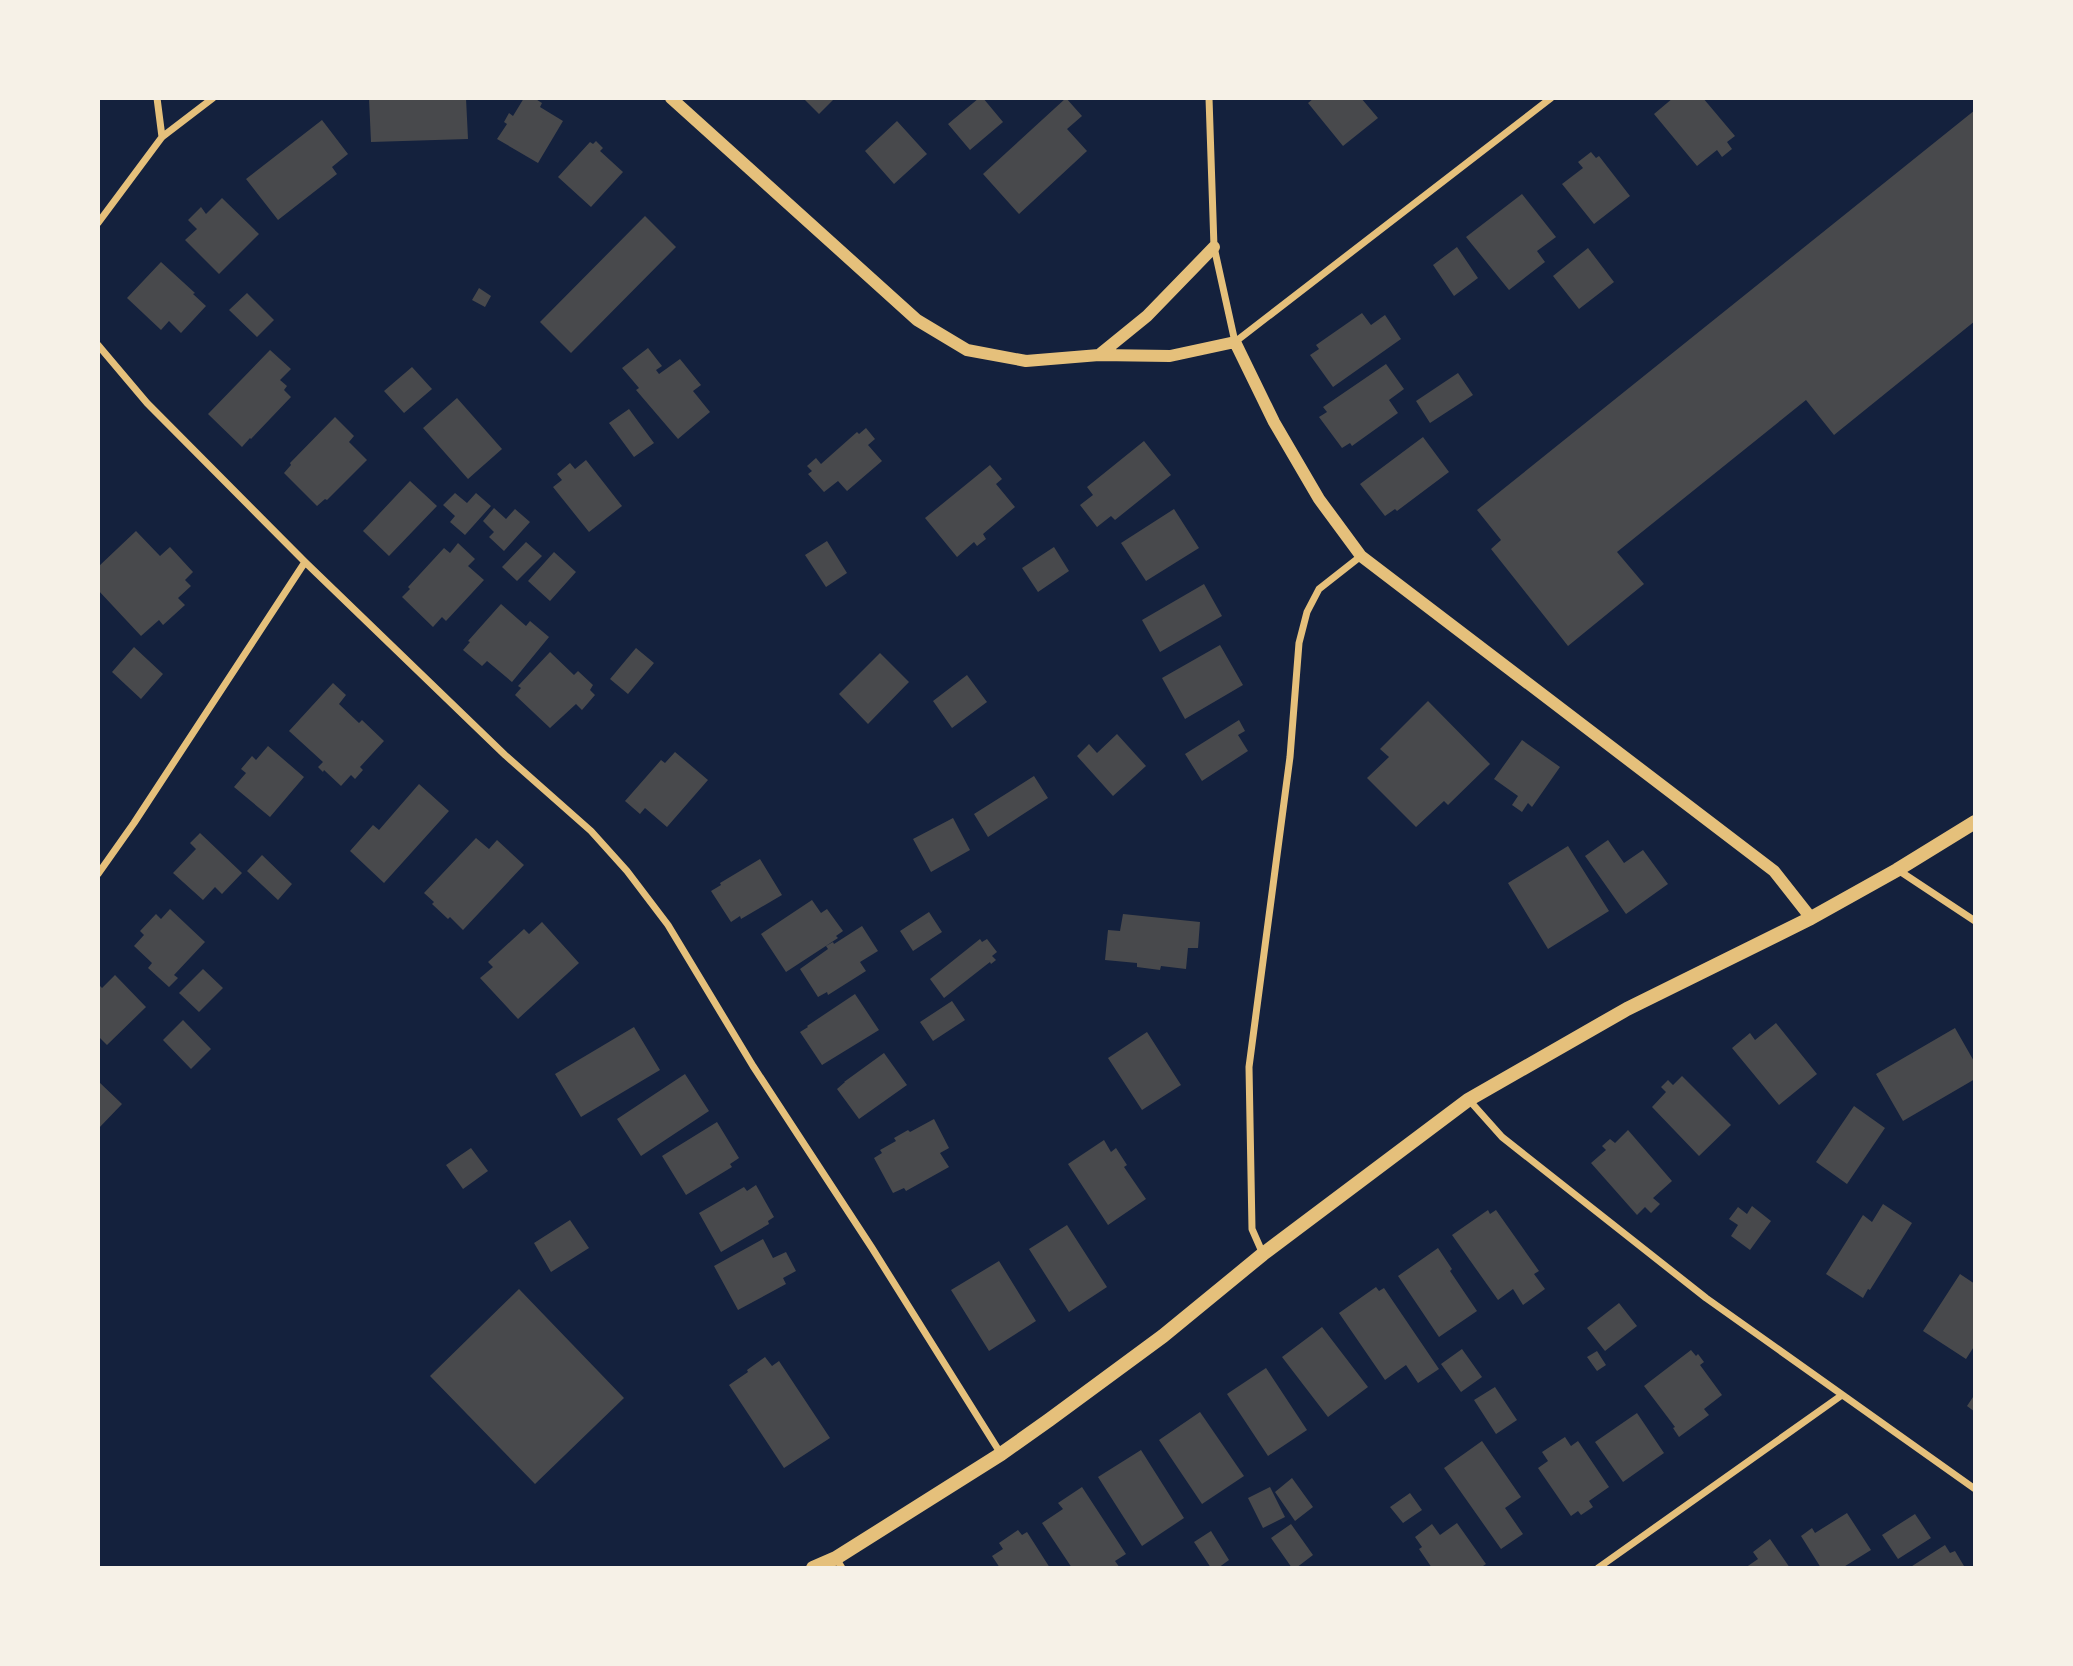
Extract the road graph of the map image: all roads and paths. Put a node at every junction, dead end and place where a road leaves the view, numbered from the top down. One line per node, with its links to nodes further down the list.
1 (157, 98): 6 (street)
2 (213, 98): 6 (street)
3 (671, 98): 11 (street)
4 (1209, 98): 8 (street)
5 (1551, 98): 9 (street)
6 (162, 137): 7 (street)
7 (98, 223)
8 (1213, 247): 9 (street); 11 (street)
9 (1235, 342): 11 (street); 12 (street)
10 (98, 345): 13 (street)
11 (1099, 355)
12 (1361, 556): 17 (street); 20 (street)
13 (305, 562): 16 (street); 22 (street)
14 (1975, 822): 15 (main road)
15 (1898, 870): 17 (main road); 18 (street)
16 (98, 874)
17 (1811, 918): 19 (main road)
18 (1975, 921)
19 (1468, 1100): 20 (main road); 21 (street)
20 (1263, 1254): 22 (main road)
21 (1842, 1395): 23 (street); 26 (street)
22 (1001, 1454): 24 (main road)
23 (1975, 1489)
24 (839, 1563): 25 (main road)
25 (813, 1568)
26 (1598, 1568)

